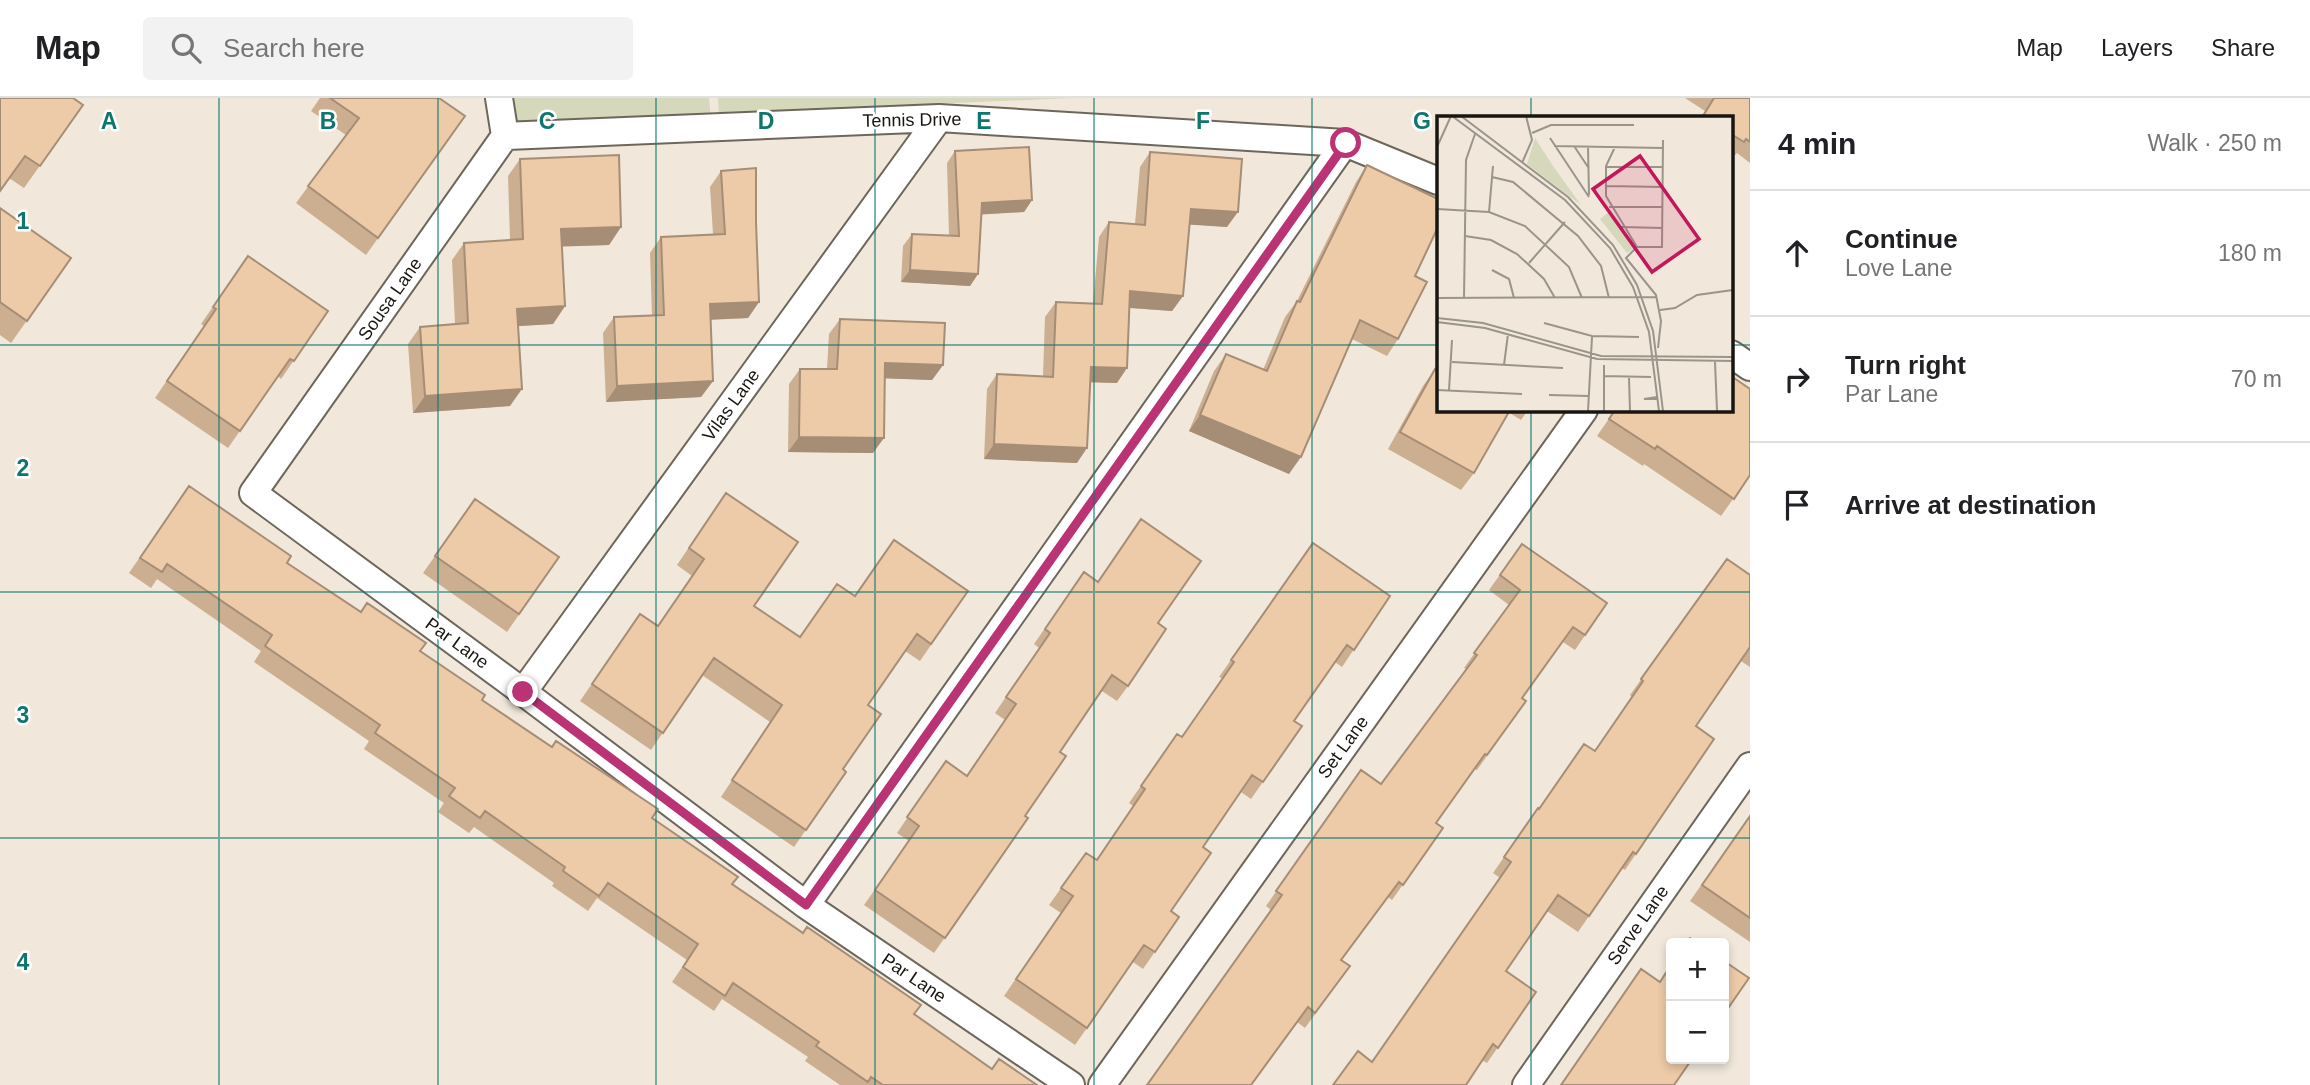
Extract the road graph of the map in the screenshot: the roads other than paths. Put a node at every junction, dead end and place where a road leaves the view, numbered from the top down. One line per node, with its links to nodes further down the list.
1 (499, 98): 3 (street)
2 (939, 118): 3 (street, Tennis Drive); 4 (street, Tennis Drive); 10 (street, Vilas Lane)
3 (505, 136): 9 (street, Sousa Lane)
4 (1346, 143): 5 (street, Tennis Drive); 12 (street)
5 (1437, 181)
6 (1732, 355): 7 (street)
7 (1750, 367)
8 (1583, 411): 14 (street, Set Lane)
9 (253, 493): 10 (street, Par Lane)
10 (523, 692): 12 (street, Par Lane)
11 (1750, 766): 15 (street, Serve Lane)
12 (806, 905): 13 (street, Par Lane)
13 (1071, 1085)
14 (1102, 1085)
15 (1526, 1085)

